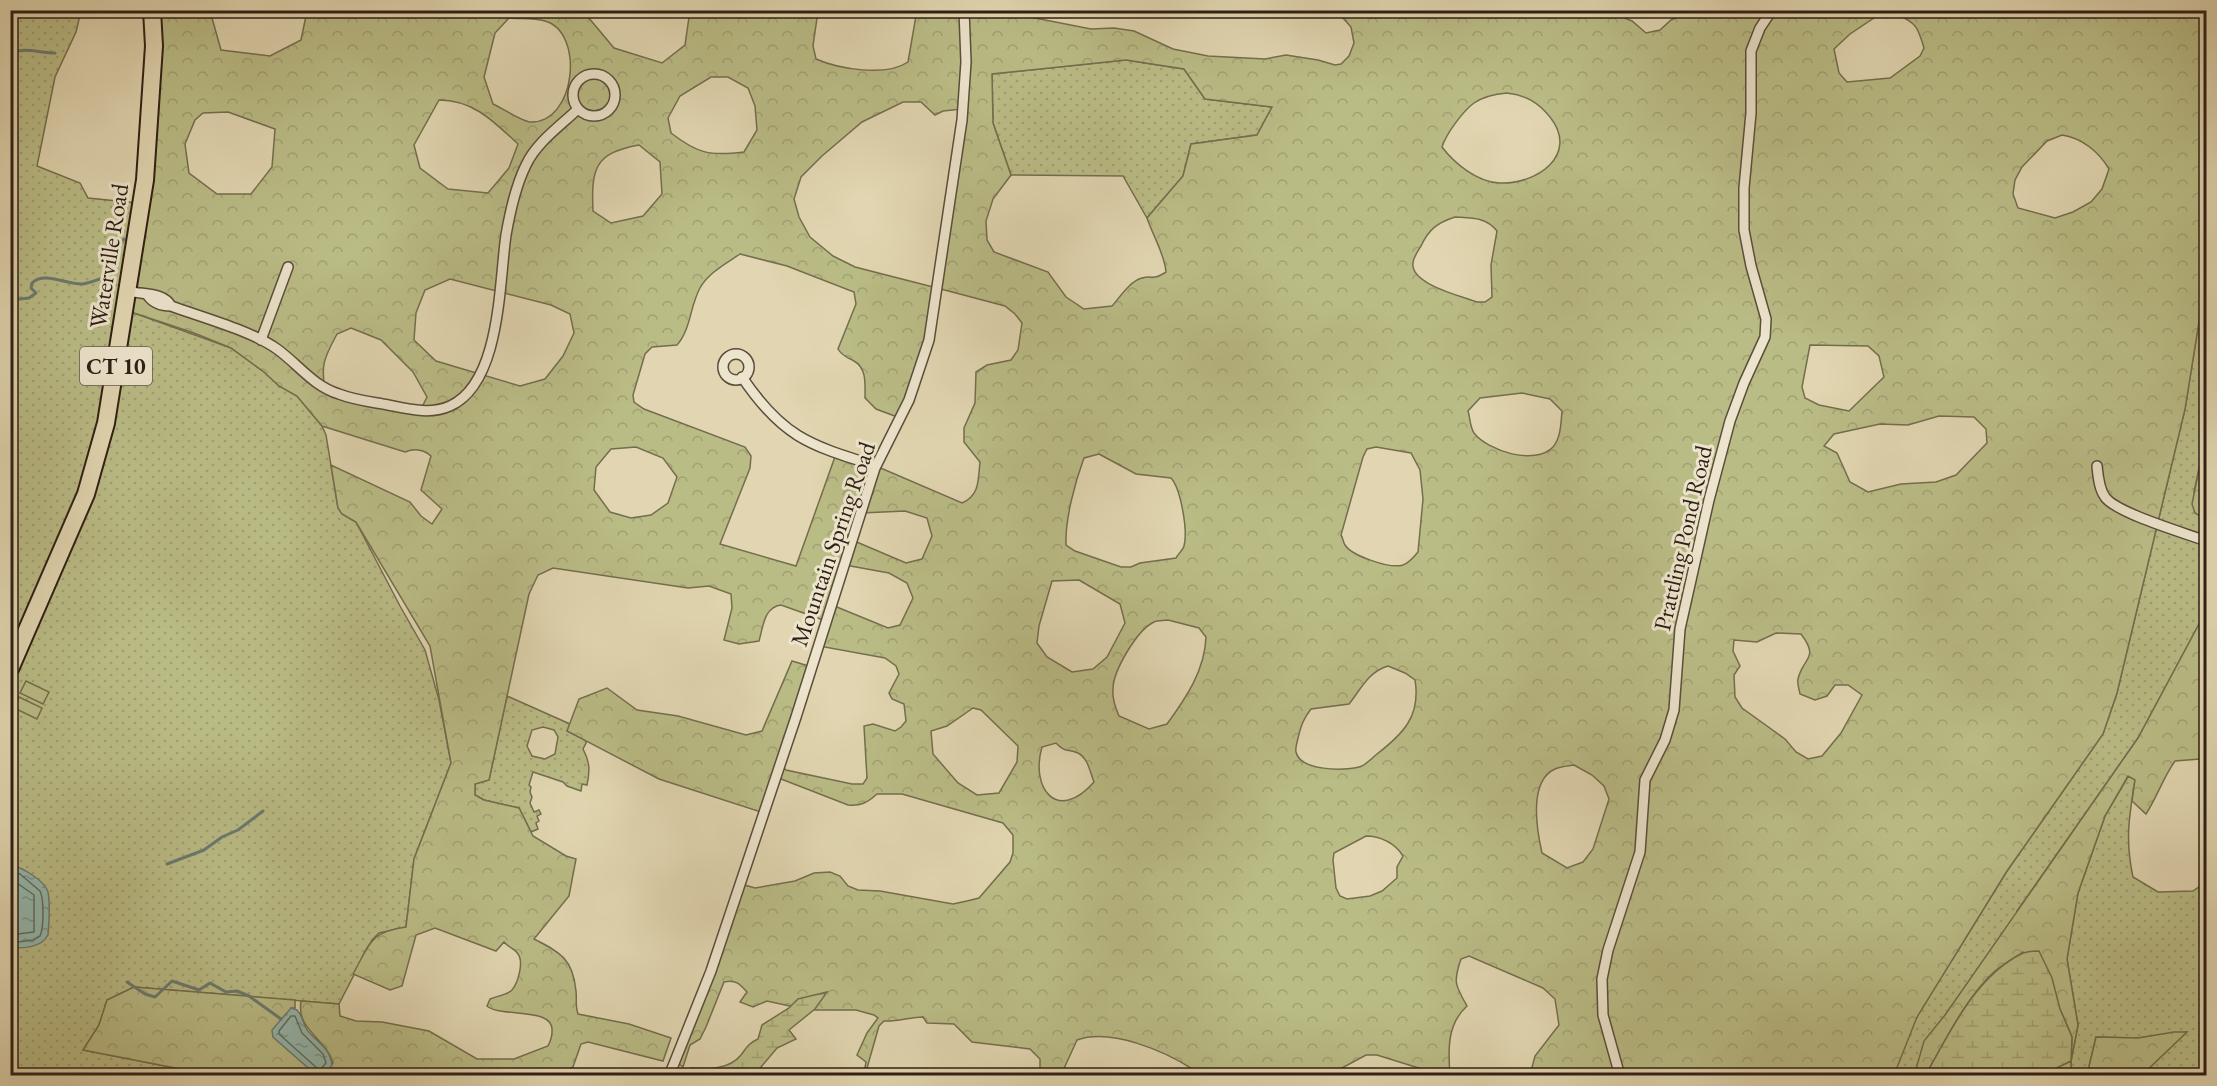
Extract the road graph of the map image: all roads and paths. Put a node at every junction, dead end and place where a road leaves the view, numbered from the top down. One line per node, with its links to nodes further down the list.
1 (152, 10): 6 (highway, Waterville Road / CT 10)
2 (964, 10): 9 (street, Mountain Spring Road)
3 (1772, 10): 14 (street, Prattling Pond Road)
4 (578, 109): 4 (street); 7 (street)
5 (288, 267): 7 (street)
6 (128, 291): 7 (street); 12 (highway, Waterville Road / CT 10)
7 (261, 340)
8 (742, 378): 9 (street)
9 (876, 466): 13 (street, Mountain Spring Road)
10 (2097, 466): 11 (street)
11 (2206, 541)
12 (10, 669)
13 (669, 1076)
14 (1620, 1076)

